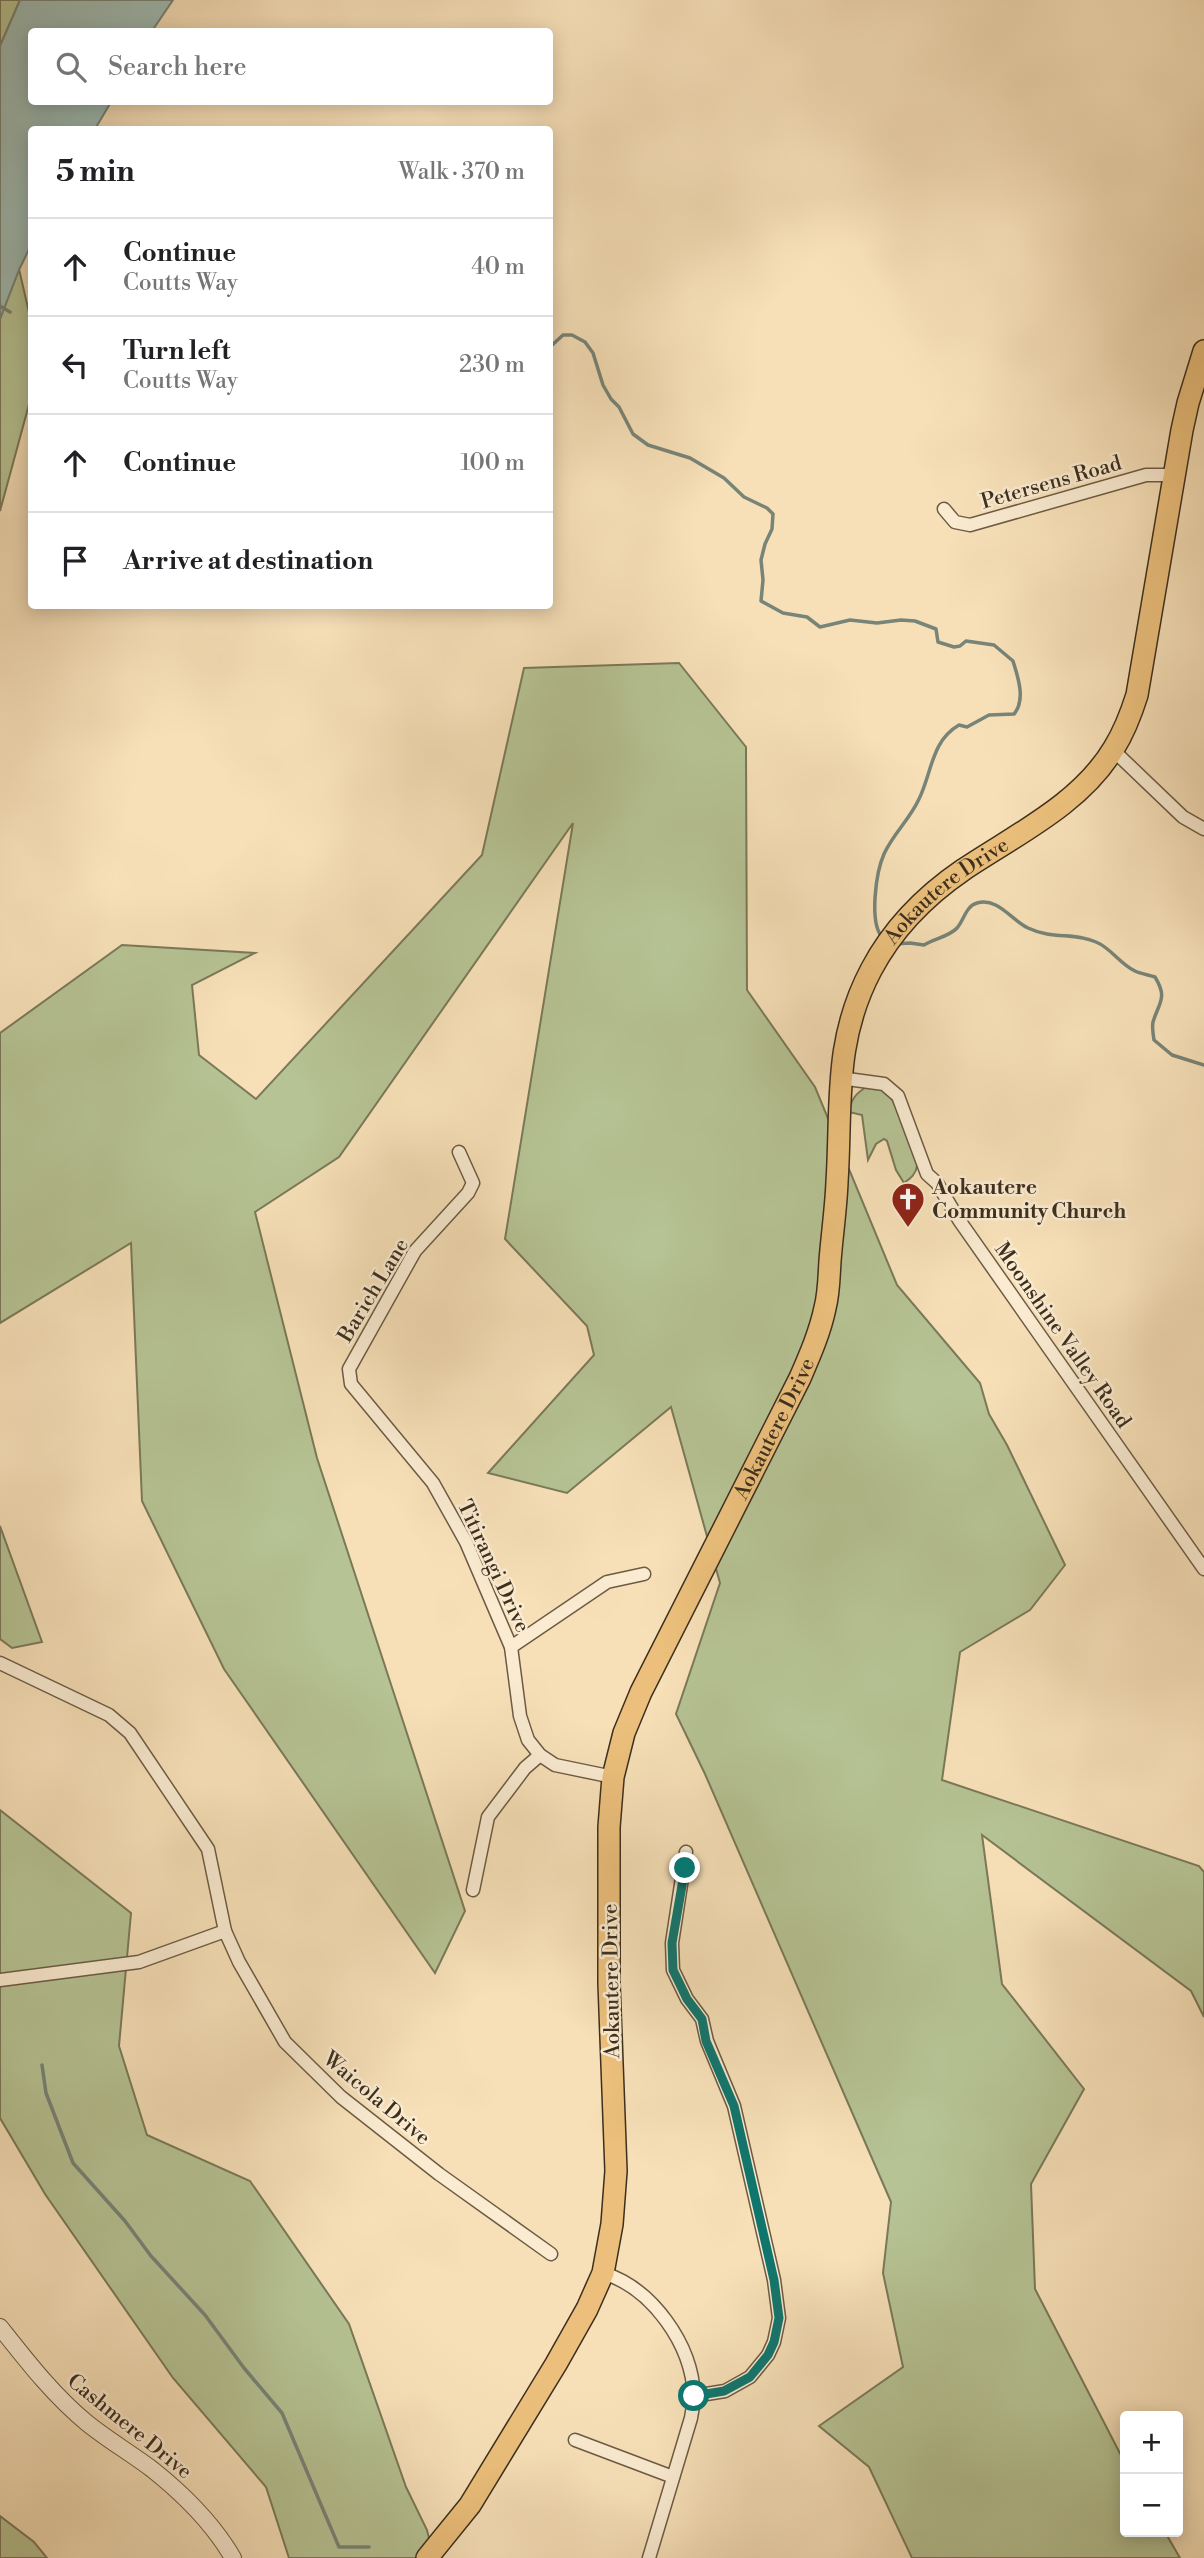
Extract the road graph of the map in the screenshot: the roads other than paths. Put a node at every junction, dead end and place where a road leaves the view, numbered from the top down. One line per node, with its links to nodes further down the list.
1 (1204, 351): 2 (highway, Aokautere Drive)
2 (1174, 475): 3 (street, Petersens Road); 4 (highway, Aokautere Drive)
3 (944, 509)
4 (1113, 750): 5 (street); 6 (highway, Aokautere Drive)
5 (1204, 829)
6 (840, 1078): 9 (street, Moonshine Valley Road); 14 (highway, Aokautere Drive)
7 (459, 1152): 8 (street, Barich Lane)
8 (351, 1384): 11 (street, Titirangi Drive)
9 (1204, 1569)
10 (644, 1574): 11 (street)
11 (510, 1647): 13 (street, Titirangi Drive)
12 (0, 1663): 17 (street, Waicola Drive)
13 (540, 1755): 14 (street); 16 (street)
14 (613, 1777): 20 (highway, Aokautere Drive)
15 (686, 1852): 22 (street)
16 (473, 1890)
17 (225, 1931): 18 (street); 19 (street, Waicola Drive)
18 (0, 1979)
19 (551, 2254)
20 (603, 2273): 22 (street); 26 (highway, Aokautere Drive)
21 (0, 2327): 25 (street, Cashmere Drive)
22 (694, 2396): 24 (street)
23 (575, 2440): 24 (street)
24 (673, 2477): 27 (street)
25 (233, 2558)
26 (427, 2558)
27 (649, 2558)

